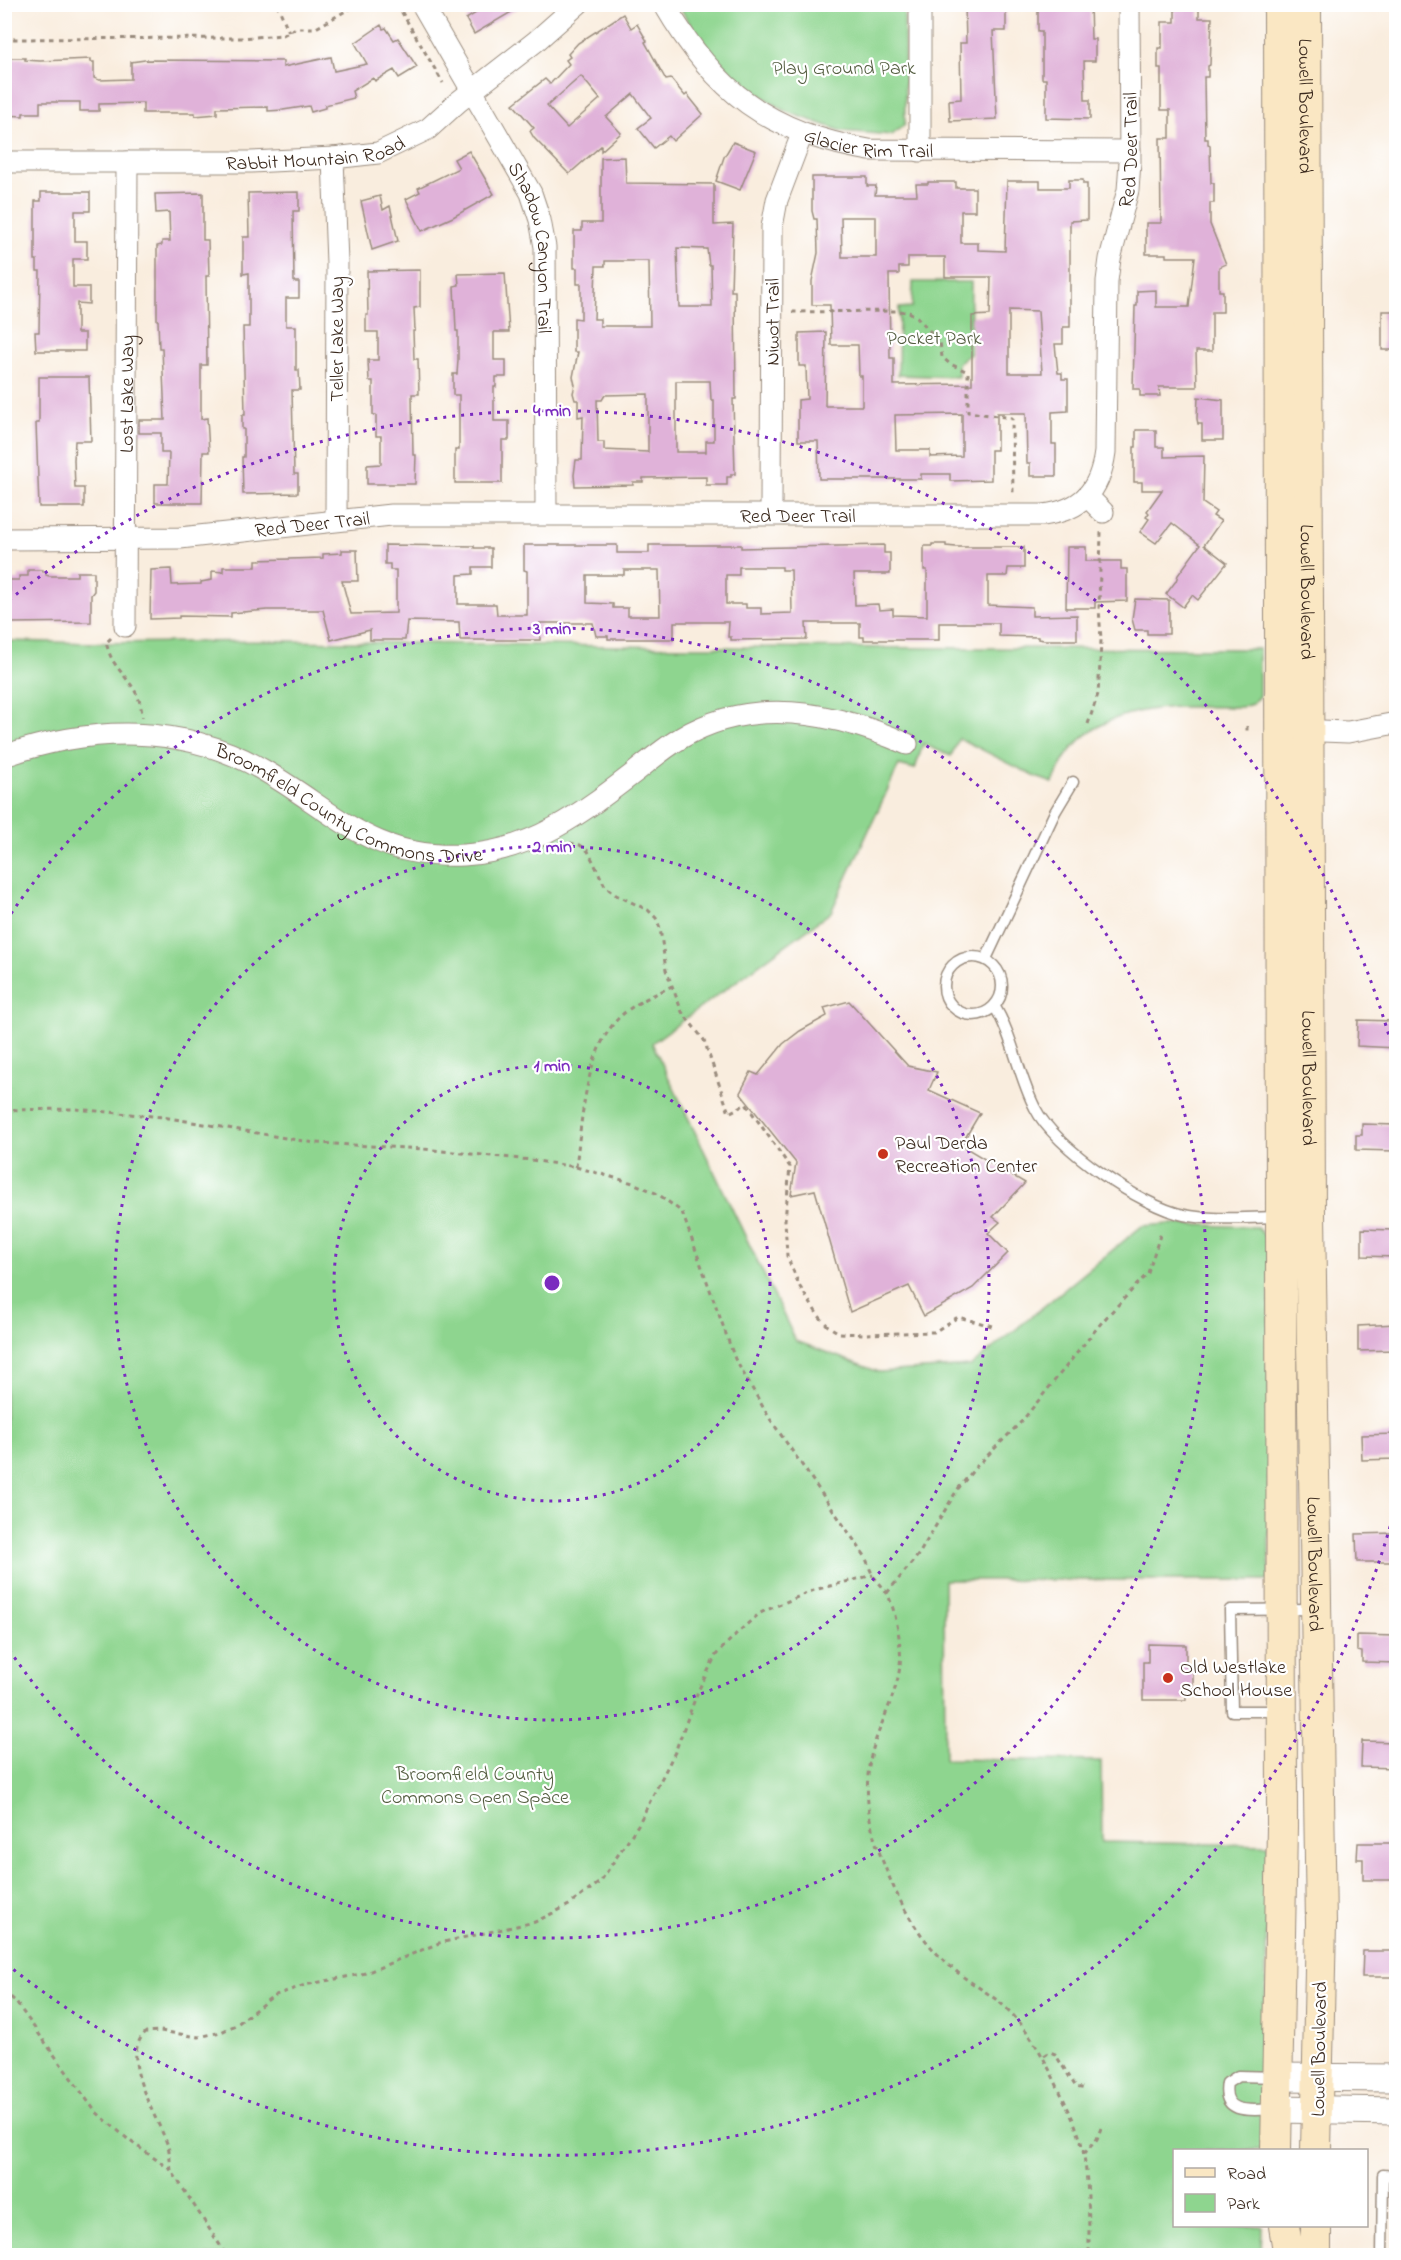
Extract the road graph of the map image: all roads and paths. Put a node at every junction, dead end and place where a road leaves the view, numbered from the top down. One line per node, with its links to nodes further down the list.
1 (277, 4): 10 (path)
2 (358, 4): 10 (path)
3 (422, 4): 12 (street, Shadow Canyon Trail)
4 (578, 4): 12 (street, Rabbit Mountain Road)
5 (664, 4): 13 (street, Glacier Rim Trail)
6 (920, 4): 14 (street)
7 (1130, 4): 15 (street, Red Deer Trail)
8 (1279, 4): 32 (main road, Lowell Boulevard)
9 (1306, 4): 32 (main road, Lowell Boulevard)
10 (289, 32): 11 (path)
11 (4, 39)
12 (471, 92): 16 (street, Rabbit Mountain Road); 22 (street, Shadow Canyon Trail)
13 (802, 134): 14 (street, Glacier Rim Trail); 19 (street, Niwot Trail)
14 (920, 151): 15 (street, Glacier Rim Trail)
15 (1130, 151): 20 (street, Red Deer Trail)
16 (333, 158): 18 (street, Rabbit Mountain Road); 25 (street, Teller Lake Way)
17 (4, 162): 18 (street, Rabbit Mountain Road)
18 (127, 162): 27 (street, Lost Lake Way)
19 (772, 312): 23 (street, Niwot Trail); 24 (path)
20 (1088, 496): 21 (street); 24 (street, Red Deer Trail)
21 (1103, 512): 29 (path)
22 (546, 514): 23 (street, Red Deer Trail); 25 (street, Red Deer Trail)
23 (771, 514): 24 (street, Red Deer Trail)
24 (1014, 515)
25 (336, 520): 27 (street, Red Deer Trail)
26 (4, 539): 27 (street, Red Deer Trail)
27 (127, 539): 28 (street, Lost Lake Way)
28 (125, 626): 33 (path)
29 (1088, 723)
30 (1396, 723): 32 (street)
31 (1246, 726): 34 (path)
32 (1295, 730): 44 (main road, Lowell Boulevard); 47 (main road, Lowell Boulevard)
33 (143, 734): 35 (street, Broomfield County Commons Drive); 36 (street, Broomfield County Commons Drive)
34 (1246, 734)
35 (907, 744)
36 (4, 756)
37 (1072, 782): 39 (lane)
38 (570, 843): 40 (path)
39 (986, 959): 41 (lane); 41 (lane)
40 (672, 986): 43 (path); 46 (path)
41 (995, 1006): 44 (lane)
42 (4, 1110): 43 (path)
43 (576, 1167): 48 (path)
44 (1280, 1217): 47 (main road); 50 (main road, Lowell Boulevard)
45 (1161, 1232): 49 (path)
46 (996, 1327)
47 (1312, 1352): 51 (main road, Lowell Boulevard)
48 (873, 1575): 49 (path); 66 (path)
49 (887, 1593): 54 (path)
50 (1282, 1610): 51 (lane); 52 (main road, Lowell Boulevard); 52 (lane)
51 (1315, 1610): 56 (main road, Lowell Boulevard)
52 (1281, 1711): 55 (main road, Lowell Boulevard)
53 (4, 1991): 66 (path)
54 (1043, 2056): 58 (path); 65 (path)
55 (1277, 2077): 56 (street); 59 (main road, Lowell Boulevard); 59 (lane)
56 (1317, 2078): 57 (street); 60 (main road, Lowell Boulevard)
57 (1396, 2078)
58 (1086, 2089)
59 (1276, 2109): 60 (street); 63 (main road, Lowell Boulevard)
60 (1317, 2110): 61 (street); 64 (main road, Lowell Boulevard)
61 (1396, 2111)
62 (1101, 2128): 65 (path)
63 (1276, 2149)
64 (1316, 2149)
65 (1084, 2154): 72 (path)
66 (171, 2170): 71 (path)
67 (1396, 2176): 76 (lane)
68 (1276, 2227): 73 (main road)
69 (1284, 2227): 74 (main road)
70 (1316, 2227): 75 (main road)
71 (227, 2256)
72 (1089, 2256)
73 (1276, 2256)
74 (1289, 2256)
75 (1316, 2256)
76 (1382, 2256)

